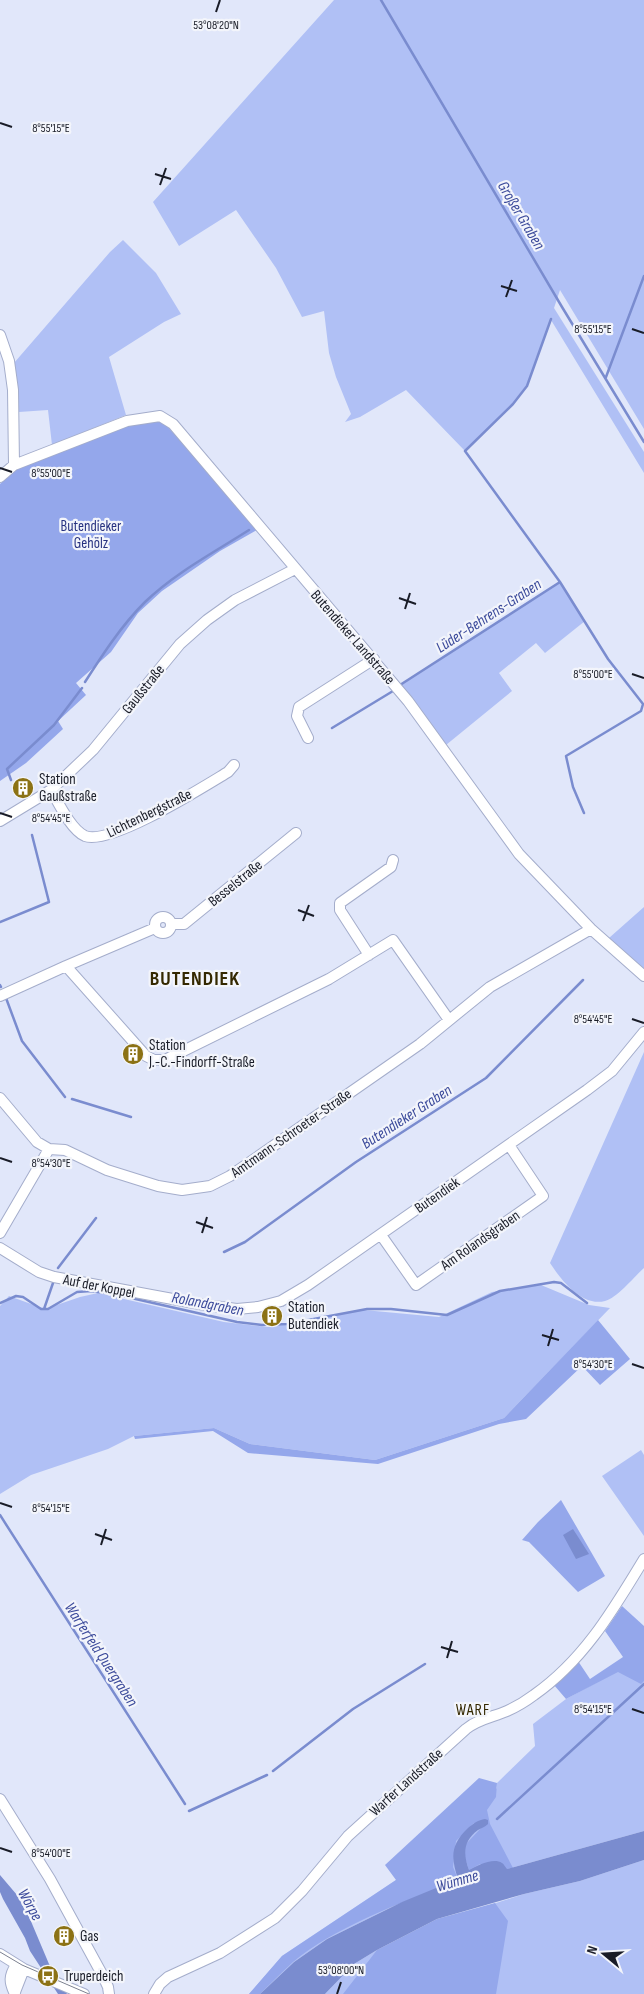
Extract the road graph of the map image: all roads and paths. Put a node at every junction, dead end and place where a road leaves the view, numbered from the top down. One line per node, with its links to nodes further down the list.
1 (0, 335): 2 (street)
2 (14, 465): 3 (street, Butendieker Landstraße); 4 (street, Butendieker Landstraße)
3 (0, 477)
4 (296, 569): 5 (street, Butendieker Landstraße); 8 (street, Gaußstraße)
5 (374, 659): 6 (street); 12 (street, Butendieker Landstraße)
6 (308, 738)
7 (234, 765): 8 (street, Lichtenbergstraße)
8 (51, 790): 9 (street, Gaußstraße)
9 (0, 821)
10 (296, 833): 14 (street, Besselstraße)
11 (393, 860): 13 (street)
12 (591, 929): 15 (street, Butendieker Landstraße); 17 (street, Amtmann-Schroeter-Straße)
13 (369, 954): 14 (street); 17 (street)
14 (66, 966): 16 (street, Besselstraße)
15 (644, 976)
16 (0, 996)
17 (449, 1020): 21 (street, Amtmann-Schroeter-Straße)
18 (644, 1032): 20 (street, Butendiek)
19 (0, 1098): 21 (street)
20 (509, 1145): 23 (street, Butendiek); 23 (street, Am Rolandsgraben)
21 (49, 1149): 22 (street)
22 (0, 1233)
23 (381, 1235): 25 (street, Butendiek)
24 (0, 1248): 25 (street, Auf der Koppel)
25 (205, 1305)
26 (644, 1559): 33 (street, Warfer Landstraße)
27 (0, 1798): 32 (street)
28 (0, 1954): 29 (street)
29 (20, 1967): 30 (street); 31 (street)
30 (12, 1988)
31 (84, 1994)
32 (108, 1994)
33 (154, 1994)

